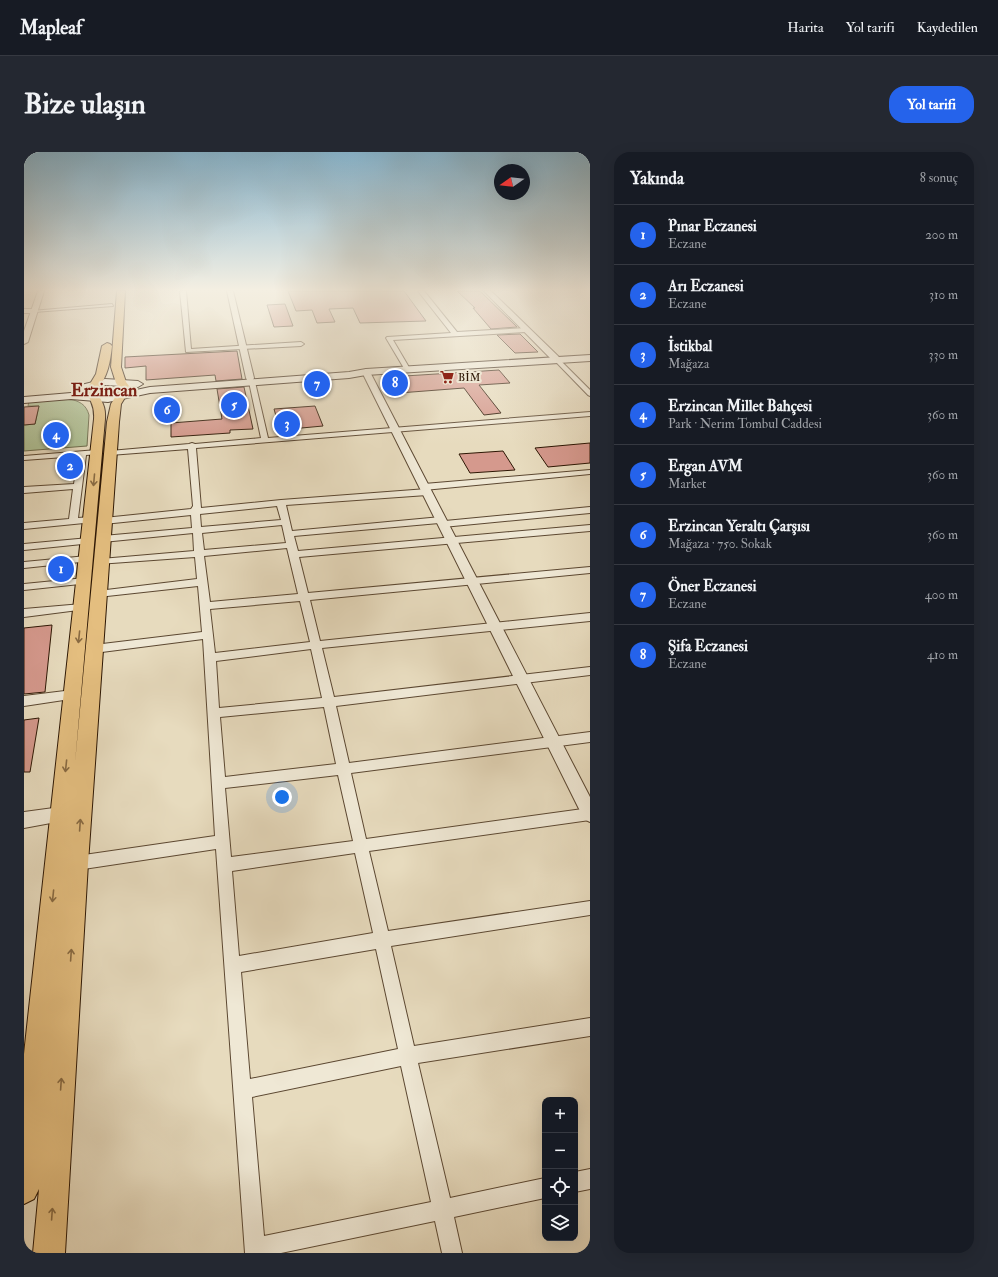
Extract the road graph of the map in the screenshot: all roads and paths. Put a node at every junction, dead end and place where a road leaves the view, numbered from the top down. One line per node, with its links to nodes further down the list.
1 (108, 342): 15 (main road)
2 (116, 342): 14 (main road)
3 (187, 342): 8 (street)
4 (242, 342): 8 (street)
5 (392, 342): 11 (street)
6 (539, 342): 10 (street)
7 (301, 344): 8 (street)
8 (243, 347): 13 (street)
9 (590, 358): 10 (main road)
10 (556, 359): 11 (main road); 17 (street)
11 (407, 369): 12 (main road)
12 (366, 372): 13 (main road); 20 (street)
13 (251, 380): 14 (main road); 14 (main road); 21 (street)
14 (120, 389): 15 (main road); 15 (main road); 23 (main road)
15 (98, 391): 16 (main road); 18 (main road); 23 (main road)
16 (24, 394)
17 (590, 394)
18 (24, 400)
19 (590, 414): 20 (street)
20 (395, 430): 21 (street); 28 (street)
21 (264, 440): 22 (street)
22 (192, 445): 23 (street); 31 (street)
23 (96, 452): 24 (street); 26 (street); 36 (main road)
24 (24, 458)
25 (590, 472): 28 (street)
26 (78, 486): 27 (street); 36 (street)
27 (24, 490)
28 (426, 490): 29 (street); 32 (street)
29 (281, 503): 31 (street); 37 (street)
30 (590, 510): 32 (street)
31 (195, 512): 35 (street); 36 (street)
32 (442, 522): 37 (street); 38 (street)
33 (24, 526): 36 (street)
34 (590, 528): 38 (street)
35 (197, 531): 36 (street); 37 (street); 40 (street)
36 (92, 538): 39 (street); 40 (street); 41 (street); 46 (main road)
37 (290, 539): 38 (street); 40 (street); 47 (street)
38 (451, 540): 44 (street)
39 (24, 547)
40 (199, 553): 43 (street)
41 (24, 565)
42 (590, 570): 44 (street)
43 (202, 582): 46 (street); 48 (street)
44 (472, 582): 47 (street); 52 (street)
45 (24, 587): 46 (street)
46 (92, 588): 49 (main road); 55 (main road)
47 (304, 596): 48 (street); 54 (street)
48 (205, 606): 53 (street)
49 (82, 607): 50 (street); 59 (main road, one-way to 59)
50 (24, 613)
51 (590, 617): 52 (street)
52 (496, 628): 54 (street); 58 (street)
53 (208, 635): 55 (street); 56 (street)
54 (316, 645): 56 (street); 61 (street)
55 (94, 650): 72 (main road, one-way to 55)
56 (210, 658): 62 (street)
57 (590, 671): 58 (street)
58 (522, 679): 61 (street); 64 (street)
59 (73, 695): 60 (street); 68 (main road, one-way to 68)
60 (24, 701)
61 (328, 702): 62 (street); 65 (street)
62 (214, 714): 66 (street)
63 (590, 737): 64 (street)
64 (553, 742): 65 (street); 67 (street)
65 (343, 769): 66 (street); 71 (street)
66 (219, 783): 70 (street)
67 (590, 814): 71 (street)
68 (61, 815): 69 (street); 82 (main road, one-way to 82)
69 (24, 820)
70 (223, 841): 72 (street); 73 (street)
71 (360, 845): 73 (street); 75 (street)
72 (77, 862): 86 (main road, one-way to 72)
73 (224, 865): 76 (street)
74 (590, 908): 75 (street)
75 (382, 940): 76 (street); 78 (street)
76 (232, 965): 79 (street)
77 (590, 1027): 78 (street)
78 (407, 1056): 79 (street); 84 (street)
79 (242, 1090): 85 (street)
80 (590, 1179): 81 (street)
81 (578, 1181)
82 (24, 1189)
83 (542, 1189): 84 (street)
84 (442, 1209): 85 (street); 87 (street)
85 (255, 1250)
86 (49, 1253)
87 (452, 1253)

